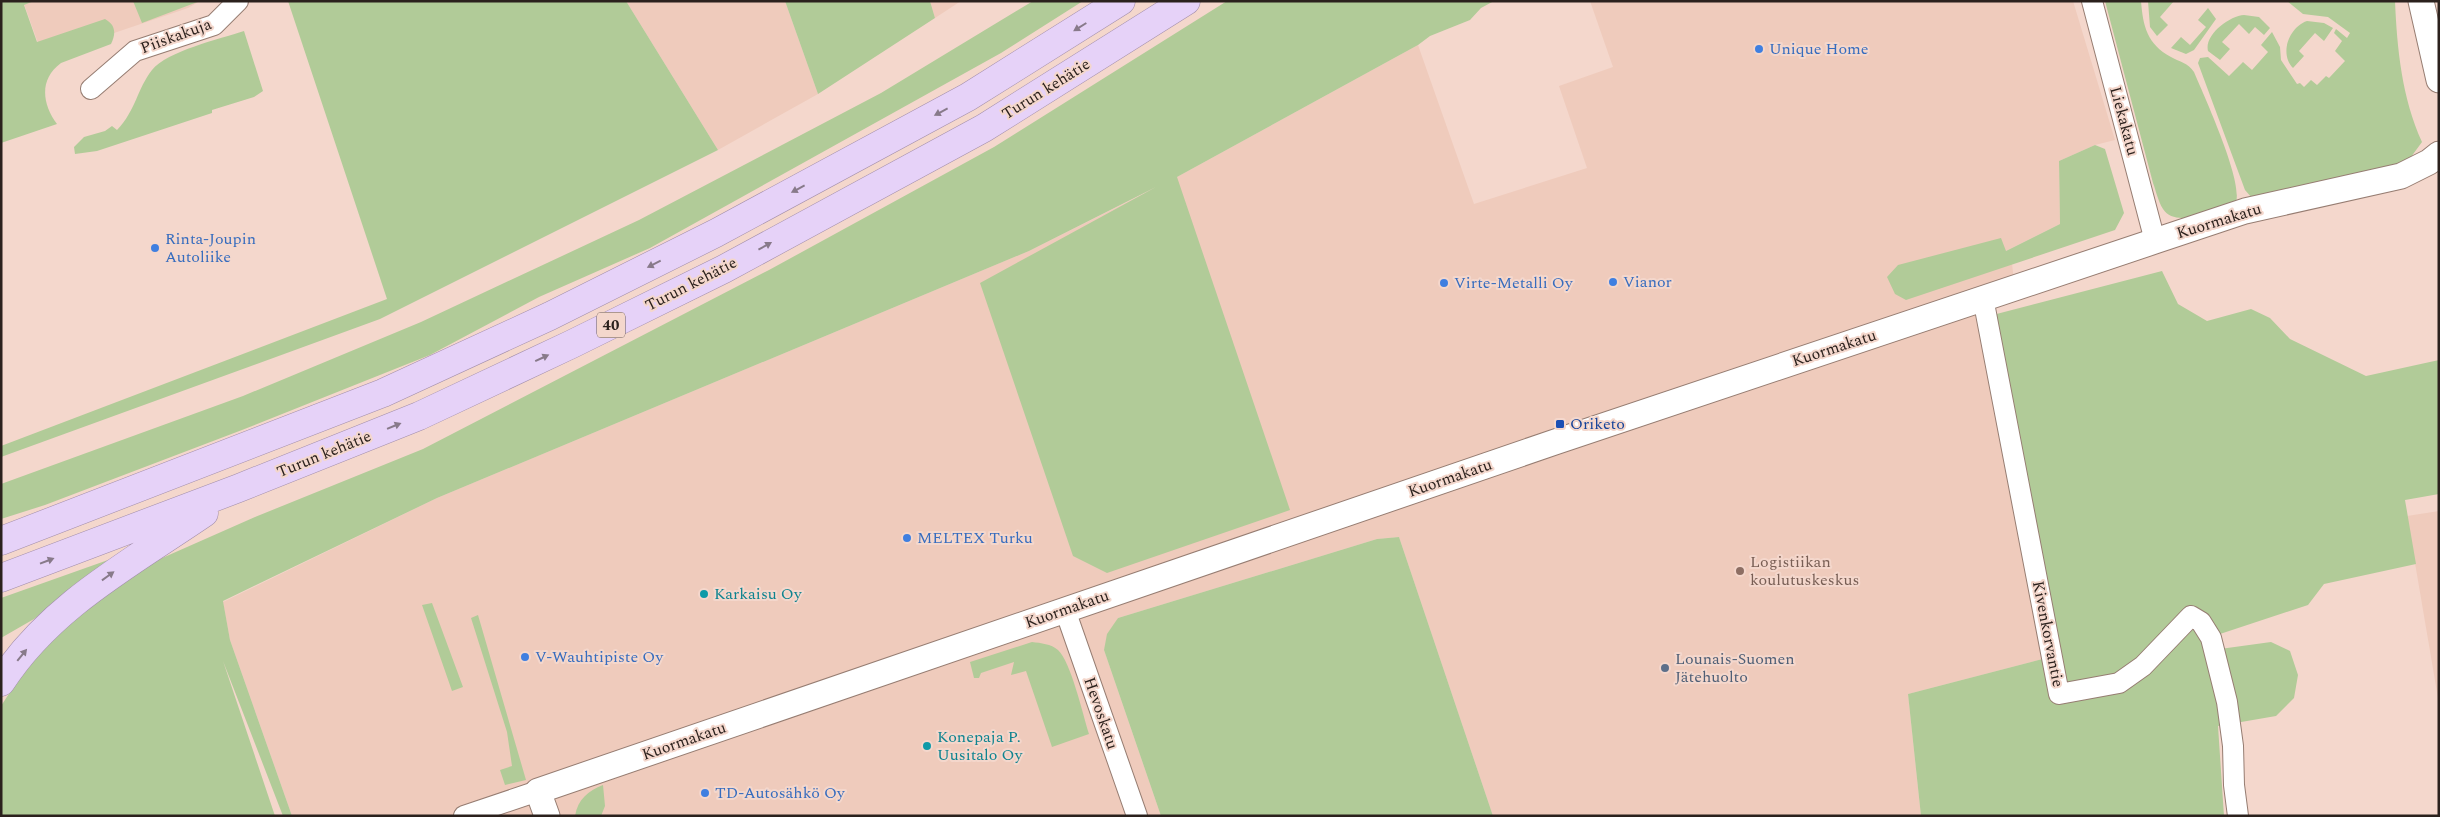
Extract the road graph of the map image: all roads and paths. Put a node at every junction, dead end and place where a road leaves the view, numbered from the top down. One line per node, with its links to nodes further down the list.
1 (238, 1): 7 (street, Piiskakuja)
2 (1121, 1): 12 (highway, Turun kehätie / 40, one-way to 12)
3 (1186, 1): 11 (highway, Turun kehätie / 40, one-way to 3)
4 (2092, 1): 9 (street, Liekakatu)
5 (2422, 1): 6 (street)
6 (2439, 80)
7 (91, 89)
8 (2439, 154): 9 (street, Kuormakatu)
9 (2155, 241): 10 (street, Kuormakatu)
10 (1983, 298): 14 (street, Kuormakatu); 20 (street, Kivenkorvantie)
11 (239, 488): 13 (highway, Turun kehätie / 40, one-way to 11); 15 (highway, one-way to 11)
12 (1, 541)
13 (1, 578)
14 (1065, 610): 16 (street, Kuormakatu); 19 (street, Hevoskatu)
15 (1, 682)
16 (538, 791): 17 (street, Kuormakatu); 18 (street)
17 (464, 816)
18 (547, 816)
19 (1137, 816)
20 (2238, 816)

